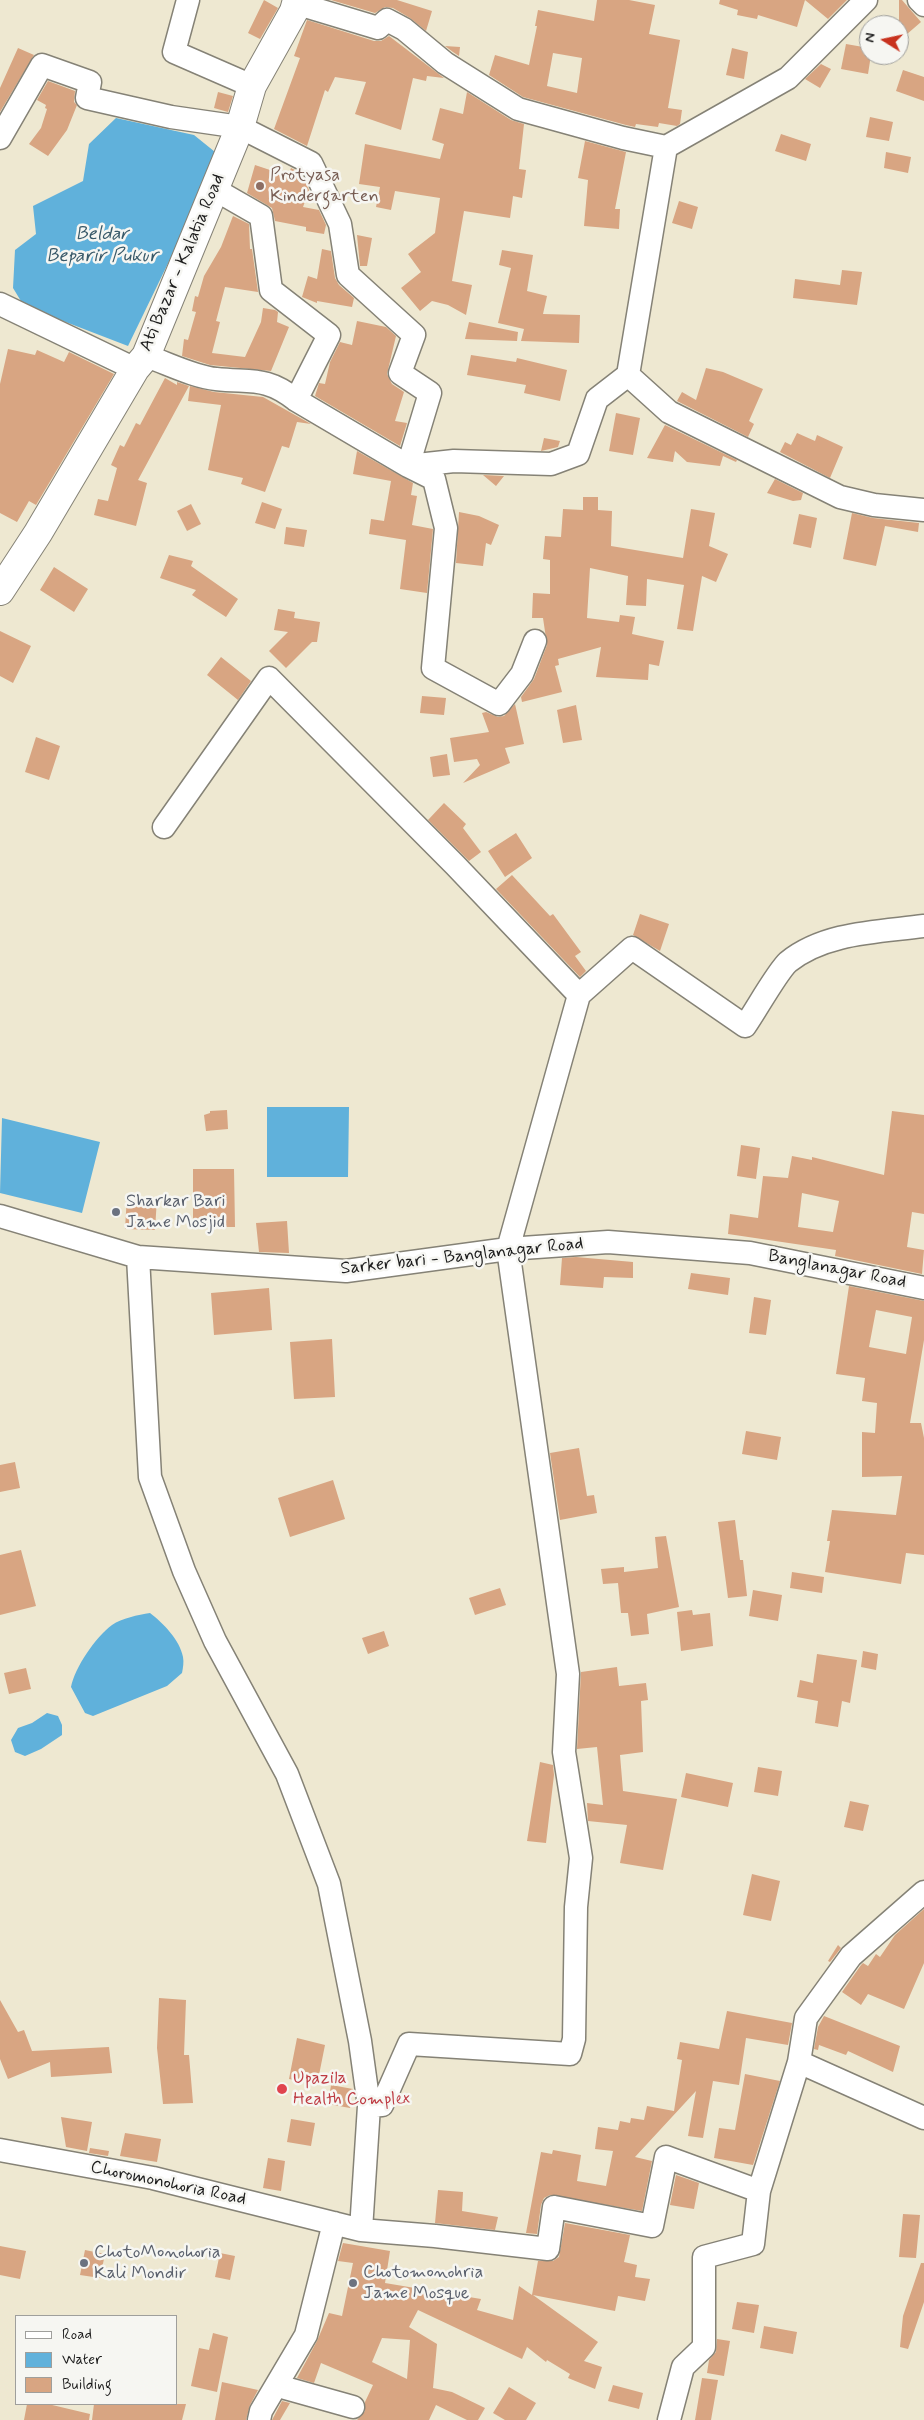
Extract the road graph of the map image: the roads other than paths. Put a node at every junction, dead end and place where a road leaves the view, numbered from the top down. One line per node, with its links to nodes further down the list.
1 (188, 0): 6 (street)
2 (919, 0): 5 (street)
3 (296, 2): 6 (main road, Ati Bazar - Kalatia Road); 9 (street)
4 (858, 3): 9 (street)
5 (924, 5)
6 (252, 86): 7 (main road, Ati Bazar - Kalatia Road)
7 (240, 127): 8 (street); 10 (main road, Ati Bazar - Kalatia Road); 15 (street)
8 (0, 138)
9 (666, 147): 13 (street)
10 (214, 189): 12 (main road, Ati Bazar - Kalatia Road); 14 (street)
11 (0, 304): 12 (street)
12 (140, 363): 14 (street); 17 (main road, Ati Bazar - Kalatia Road)
13 (628, 375): 15 (street); 16 (street)
14 (296, 400): 15 (street)
15 (408, 466): 18 (street)
16 (924, 510)
17 (0, 591)
18 (535, 641)
19 (164, 827): 21 (street)
20 (924, 926): 21 (street)
21 (579, 995): 23 (street)
22 (0, 1216): 25 (street, Sarker bari - Banglanagar Road)
23 (508, 1249): 24 (street, Sarker bari - Banglanagar Road); 25 (street, Sarker bari - Banglanagar Road); 29 (street)
24 (750, 1253): 26 (street, Banglanagar Road)
25 (138, 1256): 29 (street)
26 (924, 1288)
27 (924, 1892): 28 (street)
28 (799, 2062): 30 (street); 32 (street)
29 (369, 2106): 34 (street)
30 (924, 2118)
31 (0, 2150): 33 (street, Choromonohoria Road)
32 (759, 2190): 34 (street, Choromonohoria Road); 38 (street)
33 (334, 2223): 34 (street, Choromonohoria Road); 35 (street)
34 (362, 2230)
35 (278, 2386): 36 (street); 37 (street)
36 (353, 2407)
37 (259, 2420)
38 (669, 2420)

